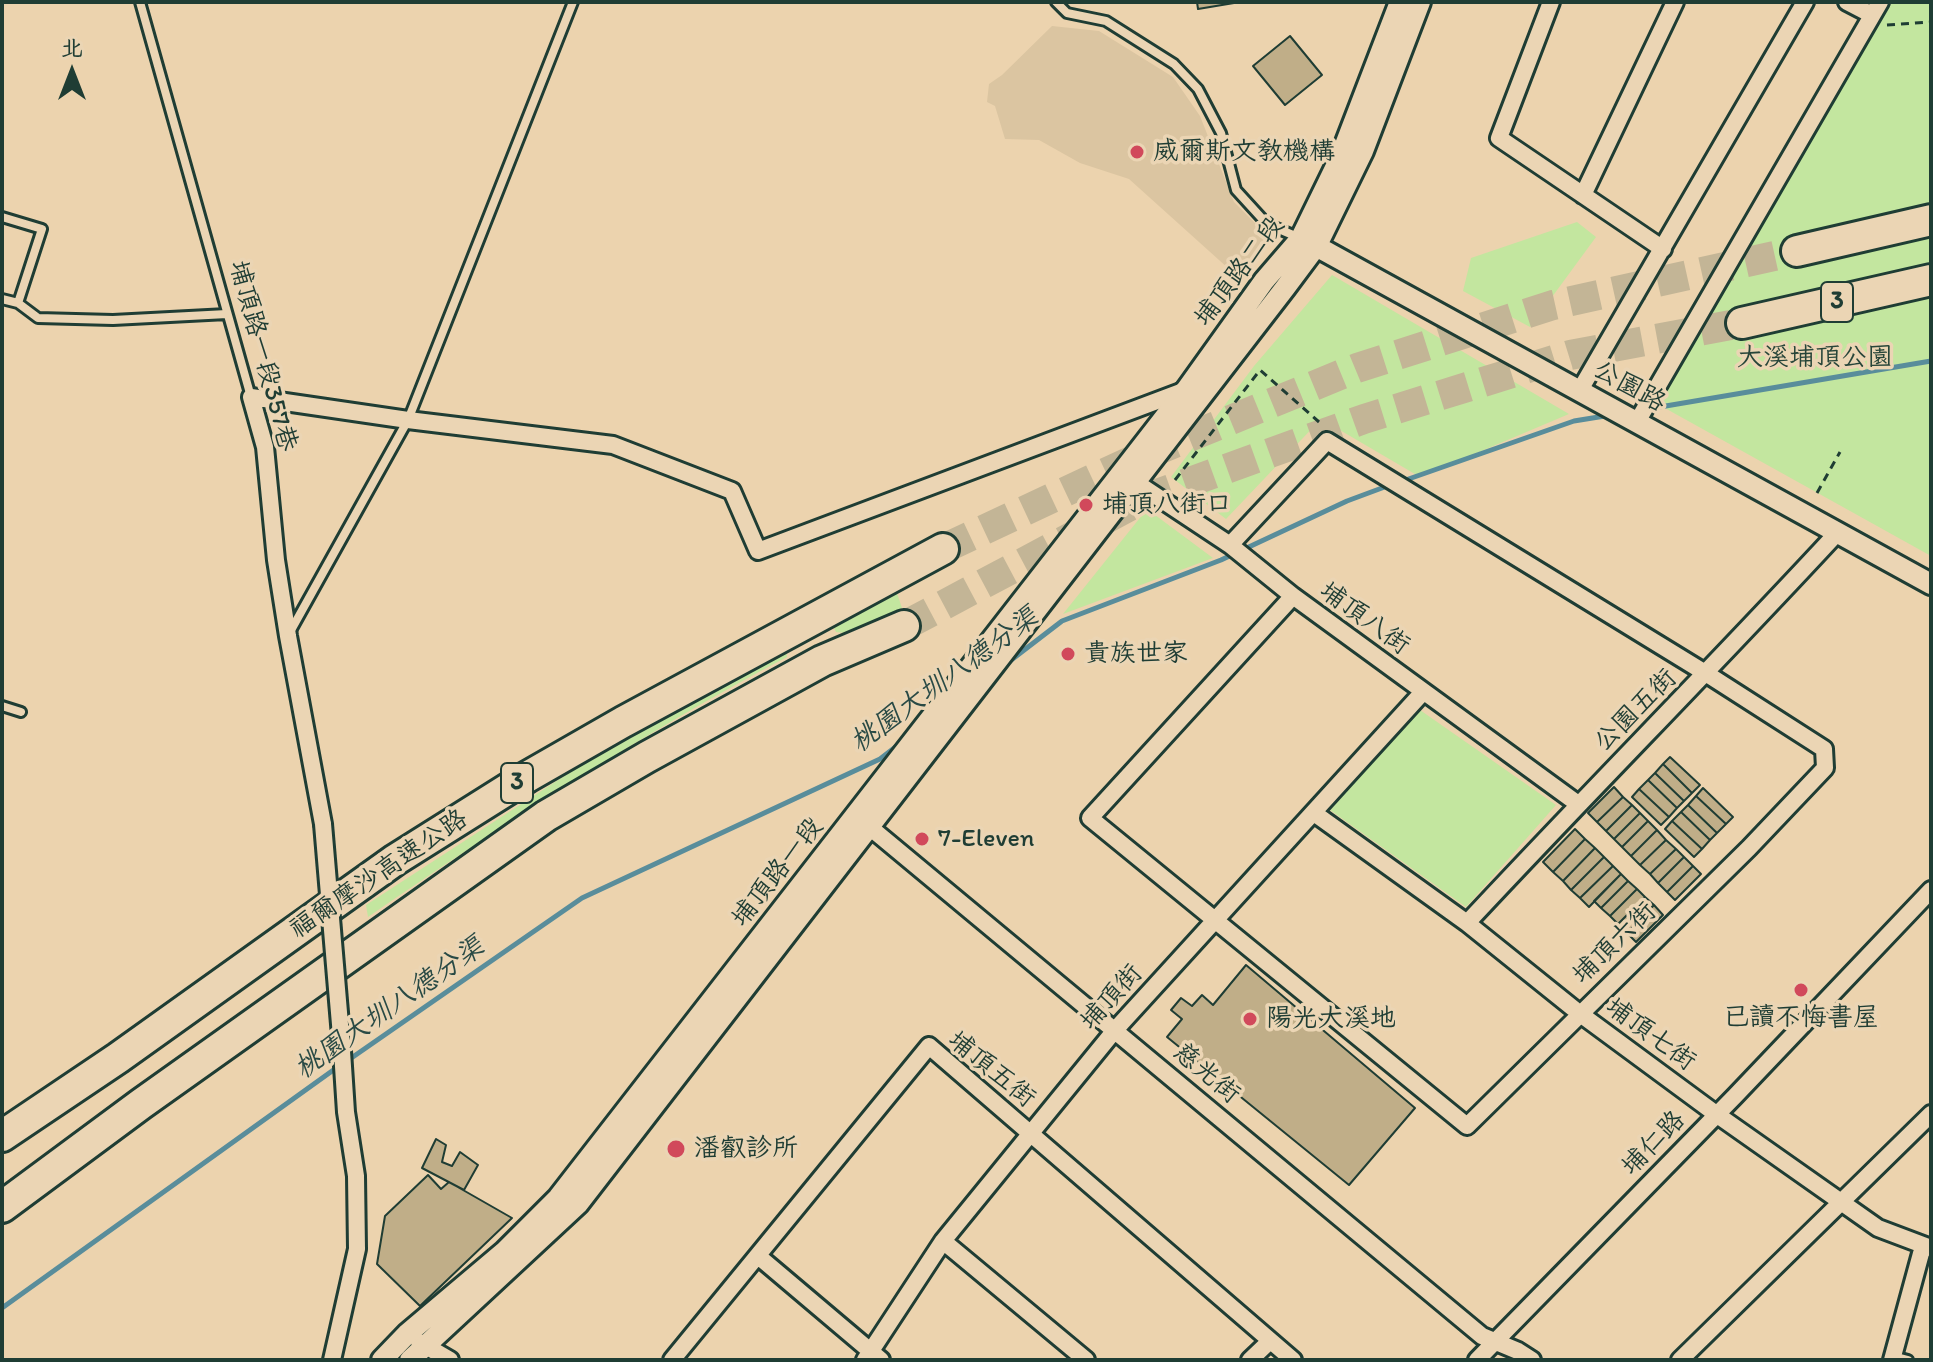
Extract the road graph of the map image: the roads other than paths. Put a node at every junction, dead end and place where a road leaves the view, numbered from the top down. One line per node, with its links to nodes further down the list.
1 (140, 2): 20 (lane, 埔頂路一段357巷)
2 (573, 2): 26 (lane)
3 (1056, 2): 14 (lane)
4 (1400, 2): 14 (street, 埔頂路二段)
5 (1420, 2): 14 (street, 埔頂路二段)
6 (1551, 2): 11 (street)
7 (1675, 2): 11 (street)
8 (1805, 2): 15 (street)
9 (1847, 2): 10 (street)
10 (1877, 14): 27 (street)
11 (1583, 195): 15 (street)
12 (2, 217): 19 (lane)
13 (1931, 220): 16 (highway, 3)
14 (1309, 242): 22 (street, 埔頂路二段); 23 (street, 埔頂路二段); 24 (street, 公園路)
15 (1663, 249): 24 (street)
16 (1797, 251)
17 (1931, 280): 21 (highway, 3)
18 (2, 299): 19 (lane)
19 (18, 303): 20 (lane)
20 (227, 314): 25 (lane, 埔頂路一段357巷)
21 (1742, 323)
22 (1208, 388): 28 (street, 埔頂路一段)
23 (1186, 390): 26 (street); 28 (street, 埔頂路一段)
24 (1580, 390): 27 (street, 公園路)
25 (251, 397): 26 (street); 36 (street, 埔頂路一段357巷)
26 (408, 420): 36 (lane)
27 (1637, 422): 29 (street, 公園路)
28 (1129, 478): 30 (street, 埔頂八街); 44 (street, 埔頂路一段)
29 (1838, 532): 32 (street, 公園路); 38 (street, 公園五街)
30 (1230, 545): 33 (street, 埔頂八街); 38 (street, 埔頂六街)
31 (943, 549): 35 (highway, 福爾摩沙高速公路 / 3)
32 (1931, 584)
33 (1293, 596): 39 (street, 埔頂八街); 46 (street, 埔頂六街)
34 (904, 626): 37 (highway, 福爾摩沙高速公路 / 3)
35 (799, 628): 37 (highway); 53 (highway, 福爾摩沙高速公路 / 3)
36 (288, 636): 64 (street, 埔頂路一段357巷, bridge)
37 (822, 661): 55 (highway, 福爾摩沙高速公路 / 3)
38 (1707, 674): 42 (street, 公園五街); 48 (street, 埔頂六街)
39 (1423, 692): 42 (street, 埔頂八街); 43 (street, 埔頂街)
40 (2, 706): 41 (lane)
41 (21, 712)
42 (1578, 804): 47 (street, 公園五街)
43 (1314, 813): 46 (street, 埔頂街); 47 (street, 埔頂七街)
44 (863, 821): 49 (street, 慈光街); 61 (street, 埔頂路一段)
45 (1931, 890): 50 (street, 埔仁路)
46 (1215, 921): 48 (street, 埔頂六街); 49 (street, 埔頂街)
47 (1467, 923): 48 (street, 埔頂七街)
48 (1579, 1013): 50 (street, 埔頂七街)
49 (1115, 1030): 52 (street, 埔頂街); 59 (street, 慈光街)
50 (1716, 1114): 54 (street, 埔頂七街); 59 (street, 埔仁路)
51 (1931, 1114): 54 (street)
52 (1030, 1133): 56 (street, 埔頂街); 58 (street, 埔頂五街); 60 (street, 埔頂五街)
53 (2, 1136)
54 (1842, 1202): 57 (street, 埔頂七街); 73 (street)
55 (2, 1207)
56 (943, 1241): 62 (street, 埔頂街); 68 (street)
57 (1927, 1247): 63 (street)
58 (758, 1256): 62 (street); 67 (street, 埔頂五街)
59 (1495, 1340): 71 (street, 埔仁路); 72 (street, 慈光街)
60 (1270, 1341): 69 (street); 70 (street, 埔頂五街)
61 (414, 1346): 65 (street, 埔頂路一段); 66 (street)
62 (872, 1357)
63 (1898, 1359)
64 (332, 1360)
65 (382, 1360)
66 (450, 1360)
67 (672, 1360)
68 (1086, 1360)
69 (1250, 1360)
70 (1293, 1360)
71 (1477, 1360)
72 (1532, 1360)
73 (1680, 1360)

